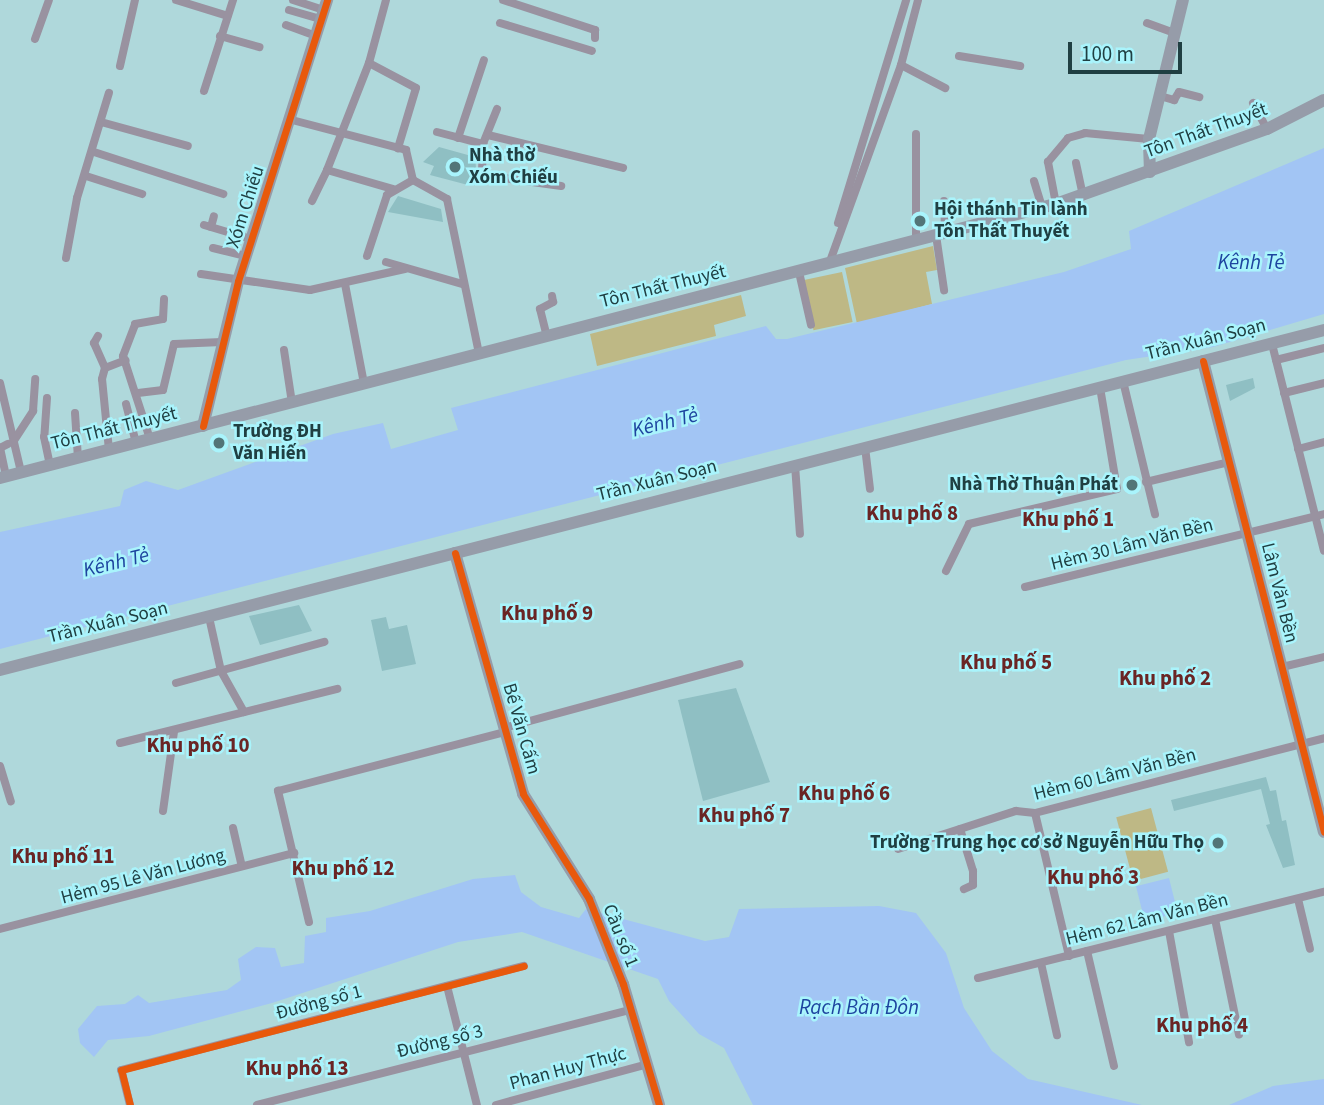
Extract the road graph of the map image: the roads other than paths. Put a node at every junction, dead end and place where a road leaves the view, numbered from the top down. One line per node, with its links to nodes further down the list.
1 (49, 0): 21 (street)
2 (135, 0): 28 (street)
3 (176, 0): 13 (street)
4 (233, 0): 13 (street)
5 (293, 0): 12 (street)
6 (386, 0): 26 (street)
7 (503, 0): 20 (street)
8 (906, 0): 76 (street)
9 (918, 0): 27 (street)
10 (1183, 0): 17 (main road)
11 (289, 10): 12 (street)
12 (324, 10): 19 (main road, Xóm Chiếu)
13 (228, 16): 18 (street)
14 (500, 23): 23 (street)
15 (1147, 23): 17 (street)
16 (286, 24): 19 (street)
17 (1175, 33): 33 (main road)
18 (220, 36): 22 (street); 31 (street)
19 (316, 36): 38 (main road, Xóm Chiếu)
20 (595, 38)
21 (36, 39)
22 (259, 47)
23 (592, 51)
24 (959, 56): 29 (street)
25 (484, 60): 45 (street)
26 (369, 63): 41 (street); 49 (street)
27 (901, 65): 30 (street); 76 (street)
28 (120, 66)
29 (1020, 66)
30 (945, 88)
31 (204, 91)
32 (109, 93): 39 (street)
33 (1160, 96): 34 (street); 46 (main road)
34 (1199, 97)
35 (1324, 100): 40 (main road, Tôn Thất Thuyết)
36 (1253, 103): 40 (street)
37 (497, 108): 44 (street)
38 (292, 120): 41 (street); 69 (main road, Xóm Chiếu)
39 (101, 122): 48 (street); 50 (street)
40 (1267, 129): 54 (main road, Tôn Thất Thuyết)
41 (341, 131): 49 (street); 53 (street)
42 (436, 132): 45 (street)
43 (916, 134): 70 (street)
44 (488, 135): 47 (street); 52 (street)
45 (458, 138): 47 (street)
46 (1149, 139): 54 (main road); 65 (street)
47 (483, 144): 58 (street)
48 (188, 146)
49 (398, 148): 56 (street)
50 (94, 152): 55 (street); 61 (street)
51 (1076, 163): 62 (street)
52 (623, 168)
53 (327, 170): 59 (street); 63 (street)
54 (1150, 172): 62 (main road, Tôn Thất Thuyết)
55 (86, 176): 60 (street); 74 (street)
56 (413, 180): 59 (street); 82 (street)
57 (1034, 181): 66 (street)
58 (561, 186)
59 (393, 189): 73 (street)
60 (142, 194)
61 (223, 194)
62 (1083, 196): 65 (main road, Tôn Thất Thuyết)
63 (312, 201)
64 (944, 201): 68 (street)
65 (1056, 204): 66 (main road, Tôn Thất Thuyết)
66 (1042, 208): 68 (main road, Tôn Thất Thuyết)
67 (214, 216): 69 (street)
68 (940, 234): 70 (main road, Tôn Thất Thuyết); 83 (street)
69 (251, 239): 72 (main road, Xóm Chiếu)
70 (916, 240): 76 (main road, Tôn Thất Thuyết)
71 (213, 248): 72 (street)
72 (246, 256): 80 (main road, Xóm Chiếu)
73 (367, 256)
74 (66, 258)
75 (386, 262): 77 (street)
76 (827, 265): 78 (main road, Tôn Thất Thuyết)
77 (405, 269): 81 (street); 82 (street)
78 (799, 272): 86 (street); 89 (main road, Tôn Thất Thuyết)
79 (201, 274): 80 (street)
80 (238, 281): 81 (street); 90 (main road, Xóm Chiếu)
81 (345, 284): 103 (street)
82 (462, 284): 94 (street)
83 (944, 290)
84 (552, 296): 89 (street)
85 (164, 299): 95 (street)
86 (811, 325)
87 (1324, 330): 91 (main road, Trần Xuân Soạn)
88 (98, 335): 98 (street)
89 (547, 337): 94 (main road, Tôn Thất Thuyết)
90 (222, 342): 105 (street); 111 (main road, Xóm Chiếu)
91 (1272, 344): 96 (main road, Trần Xuân Soạn); 97 (street)
92 (1324, 348): 97 (street)
93 (284, 350): 108 (street)
94 (479, 355): 103 (main road, Tôn Thất Thuyết)
95 (126, 360): 98 (street); 105 (street)
96 (1203, 360): 100 (main road, Trần Xuân Soạn); 120 (main road, Lâm Văn Bền)
97 (1276, 360): 106 (street)
98 (105, 368): 118 (street)
99 (35, 379): 114 (street)
100 (1123, 381): 104 (main road, Trần Xuân Soạn); 125 (street)
101 (0, 383): 114 (street)
102 (1324, 383): 106 (street)
103 (364, 384): 108 (main road, Tôn Thất Thuyết)
104 (1100, 387): 116 (main road, Trần Xuân Soạn); 133 (street)
105 (138, 393): 112 (street)
106 (1284, 393): 117 (street)
107 (47, 398): 121 (street)
108 (292, 403): 111 (main road, Tôn Thất Thuyết)
109 (126, 404): 115 (street)
110 (75, 413): 119 (street)
111 (202, 426): 112 (main road, Tôn Thất Thuyết)
112 (150, 439): 115 (main road, Tôn Thất Thuyết)
113 (1324, 442): 117 (street)
114 (11, 443): 123 (street); 124 (street)
115 (136, 443): 118 (main road, Tôn Thất Thuyết)
116 (865, 447): 122 (main road, Trần Xuân Soạn); 126 (street)
117 (1298, 449): 128 (street)
118 (109, 450): 119 (main road, Tôn Thất Thuyết)
119 (78, 458): 121 (main road, Tôn Thất Thuyết)
120 (1229, 462): 125 (street); 130 (main road, Lâm Văn Bền)
121 (50, 465): 123 (main road, Tôn Thất Thuyết)
122 (795, 465): 129 (street); 132 (main road, Trần Xuân Soạn)
123 (21, 472): 124 (main road, Tôn Thất Thuyết)
124 (3, 477)
125 (1146, 482): 127 (street)
126 (870, 489)
127 (1154, 514)
128 (1320, 515): 130 (street, Hẻm 30 Lâm Văn Bền); 131 (street)
129 (800, 534)
130 (1247, 534): 134 (street, Hẻm 30 Lâm Văn Bền); 139 (main road, Lâm Văn Bền)
131 (1324, 551)
132 (455, 553): 135 (main road, Trần Xuân Soạn); 145 (main road, Bế Văn Cấm)
133 (946, 571)
134 (1025, 587)
135 (209, 617): 140 (main road, Trần Xuân Soạn); 141 (street)
136 (324, 642): 141 (street)
137 (1324, 657): 139 (street)
138 (739, 664): 145 (street)
139 (1282, 667): 149 (main road, Lâm Văn Bền)
140 (0, 670)
141 (221, 671): 142 (street); 144 (street)
142 (176, 683)
143 (337, 689): 144 (street)
144 (244, 712): 146 (street)
145 (505, 730): 159 (street); 163 (main road, Bế Văn Cấm)
146 (174, 732): 148 (street); 153 (street)
147 (1324, 738): 149 (street, Hẻm 60 Lâm Văn Bền)
148 (120, 743)
149 (1301, 744): 152 (main road, Lâm Văn Bền); 154 (street, Hẻm 60 Lâm Văn Bền)
150 (0, 766): 151 (street)
151 (10, 802)
152 (1321, 805): 157 (main road, Lâm Văn Bền)
153 (163, 811)
154 (1035, 813): 156 (street, Hẻm 60 Lâm Văn Bền); 171 (street)
155 (233, 828): 160 (street)
156 (960, 829): 158 (street, Hẻm 60 Lâm Văn Bền); 161 (street)
157 (1324, 832)
158 (898, 849)
159 (294, 853): 160 (street, Hẻm 95 Lê Văn Lương); 166 (street)
160 (242, 866): 167 (street, Hẻm 95 Lê Văn Lương)
161 (964, 889)
162 (1324, 892): 164 (street, Hẻm 62 Lâm Văn Bền)
163 (589, 899): 176 (main road, Cầu số 1)
164 (1298, 899): 165 (street, Hẻm 62 Lâm Văn Bền); 169 (street)
165 (1215, 919): 168 (street, Hẻm 62 Lâm Văn Bền); 178 (street)
166 (309, 922)
167 (0, 929)
168 (1168, 931): 170 (street, Hẻm 62 Lâm Văn Bền); 179 (street)
169 (1310, 949)
170 (1087, 951): 171 (street, Hẻm 62 Lâm Văn Bền); 182 (street)
171 (1069, 956): 172 (street, Hẻm 62 Lâm Văn Bền)
172 (1041, 962): 174 (street, Hẻm 62 Lâm Văn Bền); 177 (street)
173 (524, 966): 175 (street, Đường số 1)
174 (978, 978)
175 (447, 986): 180 (street); 184 (street, Đường số 1)
176 (631, 1010): 180 (street, Đường số 3); 181 (main road)
177 (1057, 1035)
178 (1239, 1035)
179 (1189, 1042)
180 (463, 1053): 183 (street, Đường số 3); 186 (street)
181 (648, 1064): 187 (street, Phan Huy Thực); 188 (main road)
182 (1114, 1066)
183 (275, 1103): 185 (street, Đường số 3)
184 (130, 1105)
185 (257, 1105)
186 (477, 1105)
187 (496, 1105)
188 (659, 1105)

